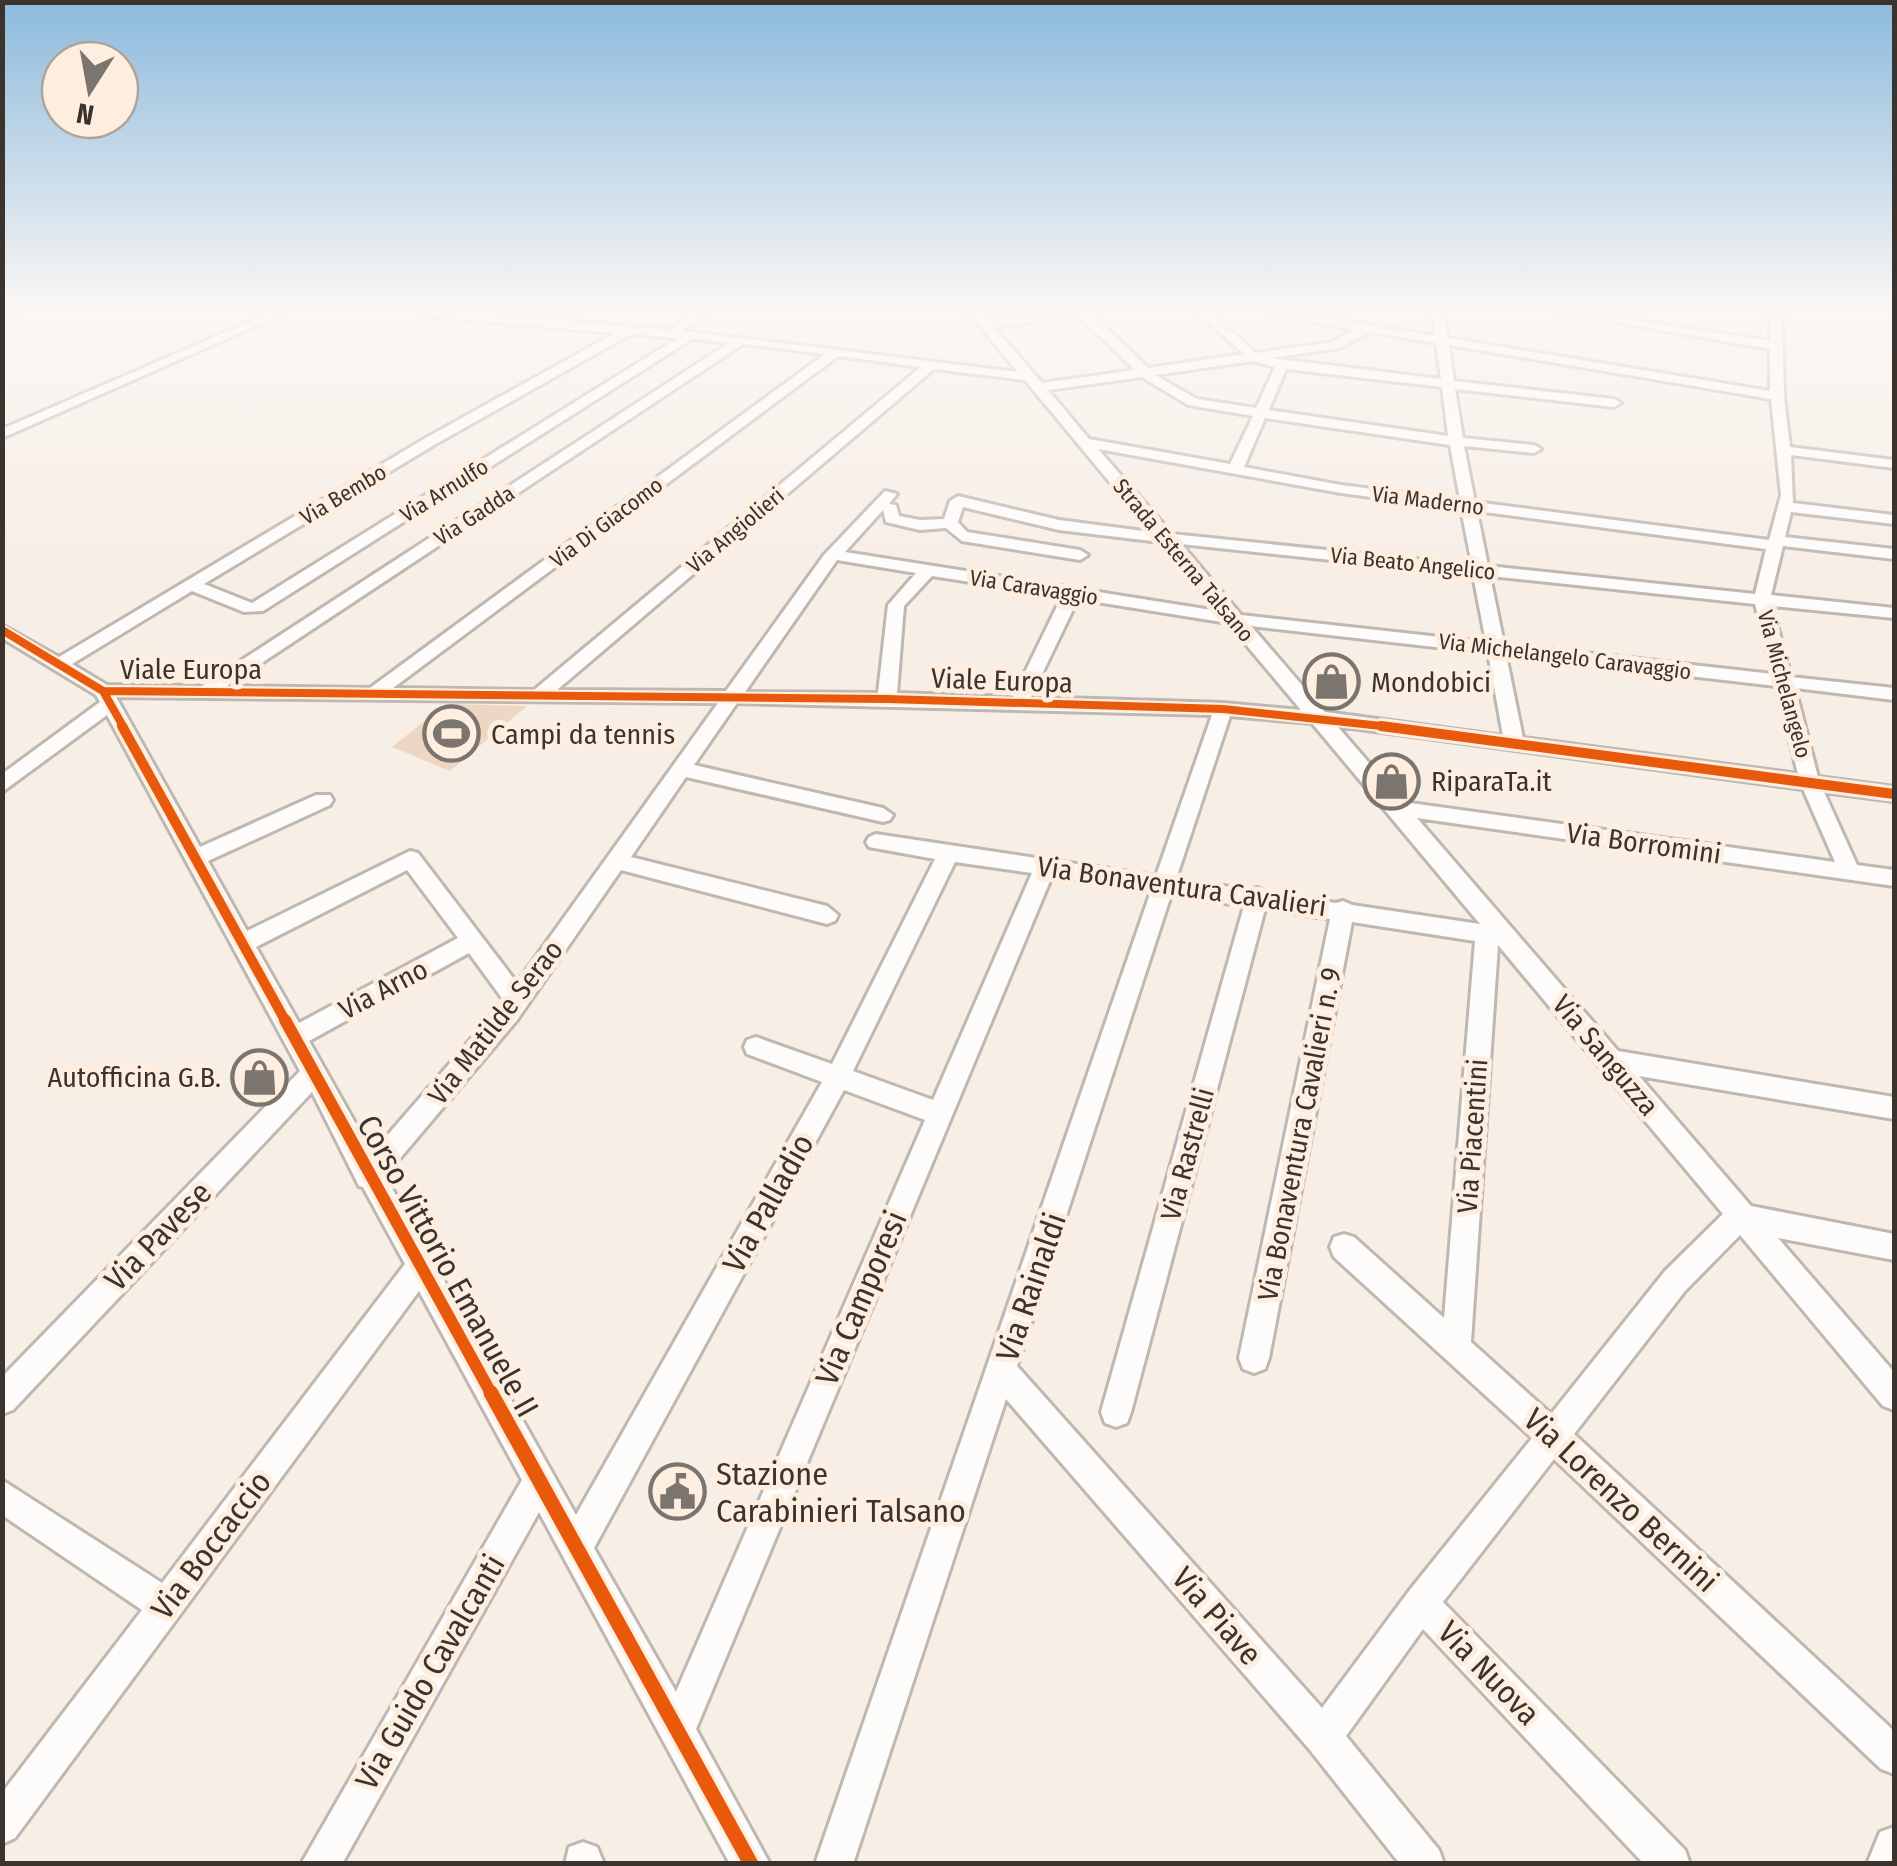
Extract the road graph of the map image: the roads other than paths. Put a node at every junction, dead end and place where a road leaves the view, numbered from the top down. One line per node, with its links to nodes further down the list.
1 (82, 399): 15 (street)
2 (510, 399): 33 (street, Via Bembo)
3 (588, 399): 33 (street, Via Arnulfo)
4 (651, 399): 43 (street, Via Gadda)
5 (772, 399): 44 (street, Via Di Giacomo)
6 (891, 399): 46 (street, Via Angiolieri)
7 (1048, 399): 17 (street, Strada Esterna Talsano)
8 (1188, 399): 14 (street)
9 (1266, 399): 14 (street)
10 (1450, 399): 16 (street)
11 (1583, 399): 13 (street)
12 (1777, 399): 19 (street, Via Michelangelo)
13 (1614, 403)
14 (1260, 413): 16 (street); 21 (street)
15 (2, 434)
16 (1456, 441): 18 (street); 22 (street)
17 (1084, 442): 21 (street, Via Maderno); 26 (street, Strada Esterna Talsano)
18 (1534, 449)
19 (1784, 450): 20 (street); 23 (street, Via Michelangelo)
20 (1894, 464)
21 (1236, 468): 22 (street, Via Maderno)
22 (1470, 505): 27 (street, Via Maderno); 32 (street)
23 (1786, 507): 24 (street); 27 (street, Via Michelangelo)
24 (1894, 520)
25 (950, 524): 26 (street, Via Beato Angelico); 28 (street, Via Matilde Serao); 30 (street)
26 (1166, 538): 32 (street, Via Beato Angelico); 37 (street, Strada Esterna Talsano)
27 (1775, 543): 29 (street, Via Maderno); 35 (street, Via Michelangelo)
28 (834, 554): 31 (street, Via Caravaggio); 47 (street, Via Matilde Serao)
29 (1894, 554)
30 (1080, 556)
31 (928, 570): 34 (street, Via Caravaggio); 48 (street)
32 (1483, 570): 35 (street, Via Beato Angelico); 39 (street)
33 (191, 585): 40 (street, Via Bembo)
34 (1072, 593): 37 (street, Via Caravaggio); 49 (street)
35 (1762, 598): 36 (street, Via Beato Angelico); 41 (street, Via Michelangelo)
36 (1894, 613)
37 (1236, 620): 39 (street, Via Michelangelo Caravaggio); 52 (street, Strada Esterna Talsano)
38 (2, 630): 40 (street)
39 (1496, 648): 41 (street, Via Michelangelo Caravaggio); 53 (street)
40 (61, 663): 50 (street)
41 (1785, 682): 45 (street, Via Michelangelo Caravaggio); 55 (street, Via Michelangelo)
42 (171, 691): 43 (street, Viale Europa); 50 (street, Viale Europa); 50 (street)
43 (206, 691): 44 (street, Viale Europa)
44 (376, 692): 46 (street, Viale Europa)
45 (1894, 694)
46 (538, 696): 47 (street, Viale Europa)
47 (731, 698): 48 (street, Viale Europa); 54 (street, Via Matilde Serao)
48 (887, 699): 49 (street, Viale Europa)
49 (1019, 703): 51 (street, Viale Europa)
50 (110, 706): 56 (street); 63 (street, Corso Vittorio Emanuele II)
51 (1223, 709): 52 (street, Viale Europa); 68 (street, Via Rainaldi)
52 (1315, 717): 53 (street, Viale Europa); 59 (street, Via Sanguzza)
53 (1514, 743): 55 (street, Viale Europa)
54 (680, 769): 60 (street); 64 (street, Via Matilde Serao)
55 (1810, 783): 57 (street, Viale Europa); 66 (street, Via Michelangelo)
56 (2, 784)
57 (1894, 794)
58 (323, 800): 63 (street)
59 (1394, 808): 66 (street, Via Borromini); 72 (street, Via Sanguzza)
60 (884, 815)
61 (876, 842): 62 (street, Via Bonaventura Cavalieri)
62 (949, 852): 65 (street, Via Bonaventura Cavalieri); 80 (street, Via Palladio)
63 (196, 857): 74 (street, Corso Vittorio Emanuele II)
64 (616, 861): 71 (street); 75 (street, Via Matilde Serao)
65 (1046, 866): 68 (street, Via Bonaventura Cavalieri); 82 (street, Via Camporesi)
66 (1850, 872): 67 (street, Via Borromini)
67 (1894, 878)
68 (1167, 883): 69 (street, Via Bonaventura Cavalieri); 90 (street, Via Rainaldi)
69 (1258, 896): 70 (street, Via Bonaventura Cavalieri); 93 (street, Via Rastrelli)
70 (1343, 910): 72 (street, Via Bonaventura Cavalieri); 89 (street, Via Bonaventura Cavalieri n. 9)
71 (828, 915)
72 (1490, 930): 78 (street, Via Sanguzza); 88 (street, Via Piacentini)
73 (472, 941): 74 (street); 75 (street); 76 (street, Via Arno)
74 (242, 944): 76 (street, Corso Vittorio Emanuele II)
75 (518, 1001): 83 (street, Via Matilde Serao)
76 (294, 1036): 79 (street, Corso Vittorio Emanuele II)
77 (756, 1048): 80 (street)
78 (1613, 1061): 81 (street); 84 (street, Via Sanguzza)
79 (314, 1074): 83 (street, Corso Vittorio Emanuele II); 92 (street, Via Pavese)
80 (838, 1077): 82 (street); 97 (street, Via Palladio)
81 (1894, 1108)
82 (940, 1114): 100 (street, Via Camporesi)
83 (368, 1177): 87 (street, Corso Vittorio Emanuele II)
84 (1739, 1217): 85 (street); 91 (street, Via Sanguzza); 94 (street)
85 (1894, 1246)
86 (1344, 1247): 88 (street, Via Lorenzo Bernini)
87 (421, 1266): 95 (street, Corso Vittorio Emanuele II); 99 (street, Via Boccaccio)
88 (1456, 1348): 94 (street, Via Lorenzo Bernini)
89 (1254, 1358)
90 (1003, 1372): 101 (street, Via Piave); 107 (street, Via Rainaldi)
91 (1894, 1395)
92 (2, 1399)
93 (1116, 1412)
94 (1556, 1438): 98 (street); 102 (street, Via Lorenzo Bernini)
95 (539, 1481): 97 (street, Corso Vittorio Emanuele II); 105 (street, Via Guido Cavalcanti)
96 (2, 1496): 99 (street)
97 (576, 1548): 100 (street, Corso Vittorio Emanuele II)
98 (1421, 1603): 101 (street, Via Nuova); 109 (street, Via Nuova)
99 (166, 1606): 103 (street, Via Boccaccio)
100 (678, 1731): 106 (street, Corso Vittorio Emanuele II)
101 (1323, 1737): 108 (street, Via Piave)
102 (1894, 1756)
103 (2, 1825)
104 (1894, 1846): 110 (street)
105 (320, 1864)
106 (751, 1864)
107 (834, 1864)
108 (1425, 1864)
109 (1672, 1864)
110 (1886, 1864)

